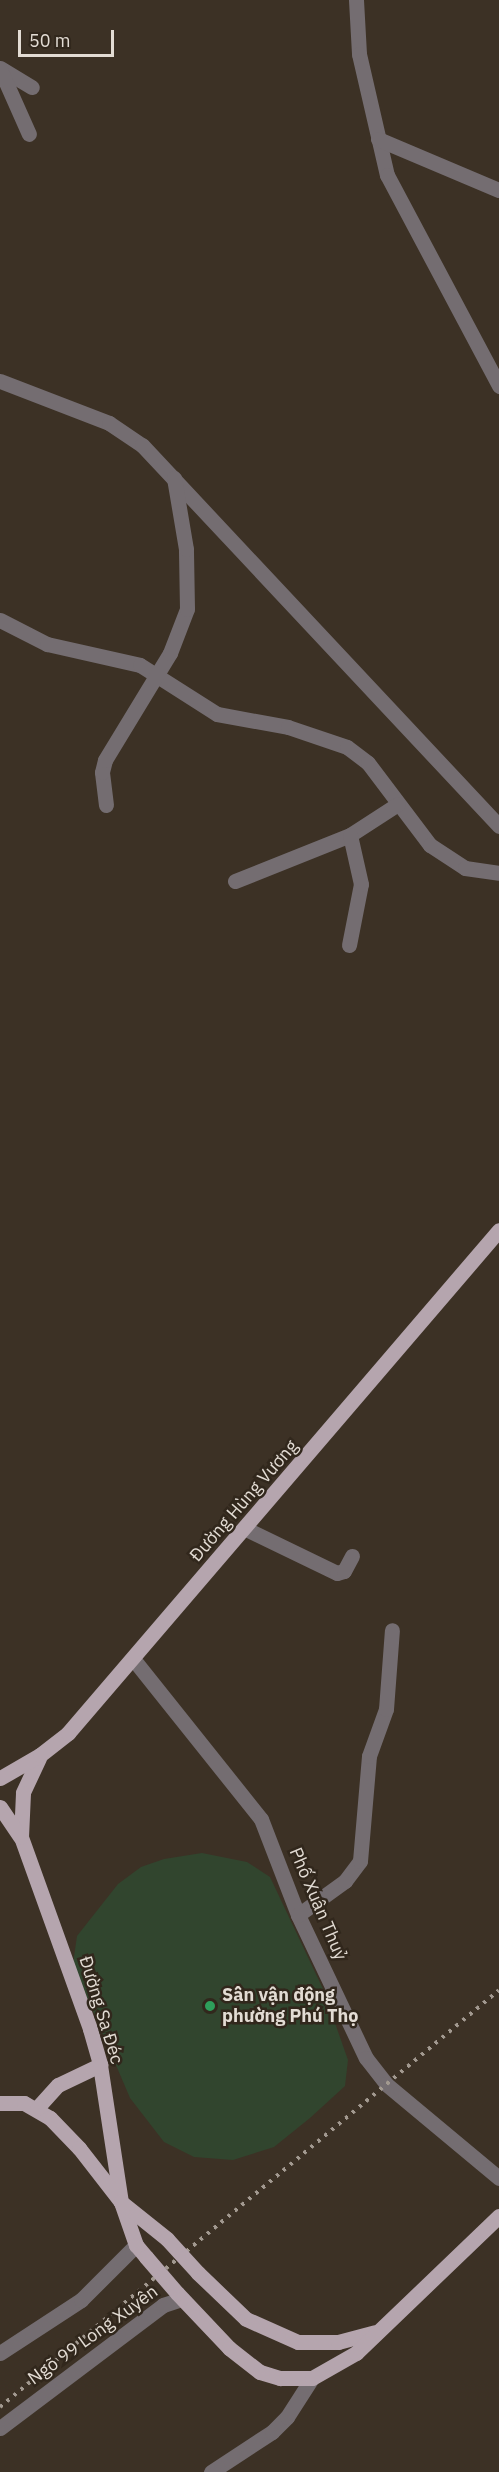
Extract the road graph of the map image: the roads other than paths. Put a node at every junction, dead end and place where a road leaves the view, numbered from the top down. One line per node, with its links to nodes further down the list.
1 (356, 0): 5 (street)
2 (0, 69): 3 (street); 4 (street)
3 (32, 87)
4 (29, 135)
5 (378, 139): 6 (street); 8 (street)
6 (499, 190)
7 (0, 381): 9 (street)
8 (499, 386)
9 (174, 477): 11 (street); 14 (street)
10 (0, 620): 11 (street)
11 (157, 675): 12 (street); 13 (street)
12 (398, 804): 15 (street); 16 (street)
13 (106, 806)
14 (499, 826)
15 (350, 835): 17 (street); 18 (street)
16 (499, 873)
17 (235, 881)
18 (349, 945)
19 (499, 1230): 20 (main road, Đường Hùng Vương)
20 (246, 1529): 21 (street); 23 (main road, Đường Hùng Vương)
21 (352, 1557)
22 (392, 1630): 28 (street)
23 (134, 1660): 24 (main road, Đường Hùng Vương); 28 (street, Phố Xuân Thuỷ)
24 (40, 1755): 25 (main road, Đường Hùng Vương); 27 (main road, Đường Sa Đéc)
25 (0, 1778)
26 (0, 1807): 27 (main road, Đường Sa Đéc)
27 (21, 1837): 29 (main road, Đường Sa Đéc)
28 (298, 1915): 32 (street, Phố Xuân Thuỷ)
29 (100, 2065): 31 (main road); 33 (main road, Đường Sa Đéc)
30 (0, 2103): 31 (main road)
31 (37, 2108): 33 (main road)
32 (499, 2178)
33 (121, 2202): 35 (main road); 37 (main road, bridge)
34 (499, 2216): 37 (main road)
35 (136, 2245): 36 (main road, bridge); 38 (street)
36 (179, 2296): 39 (main road); 40 (street, Ngõ 99 Long Xuyên)
37 (375, 2331): 39 (main road)
38 (0, 2353)
39 (312, 2378): 41 (street)
40 (0, 2428)
41 (211, 2472)

